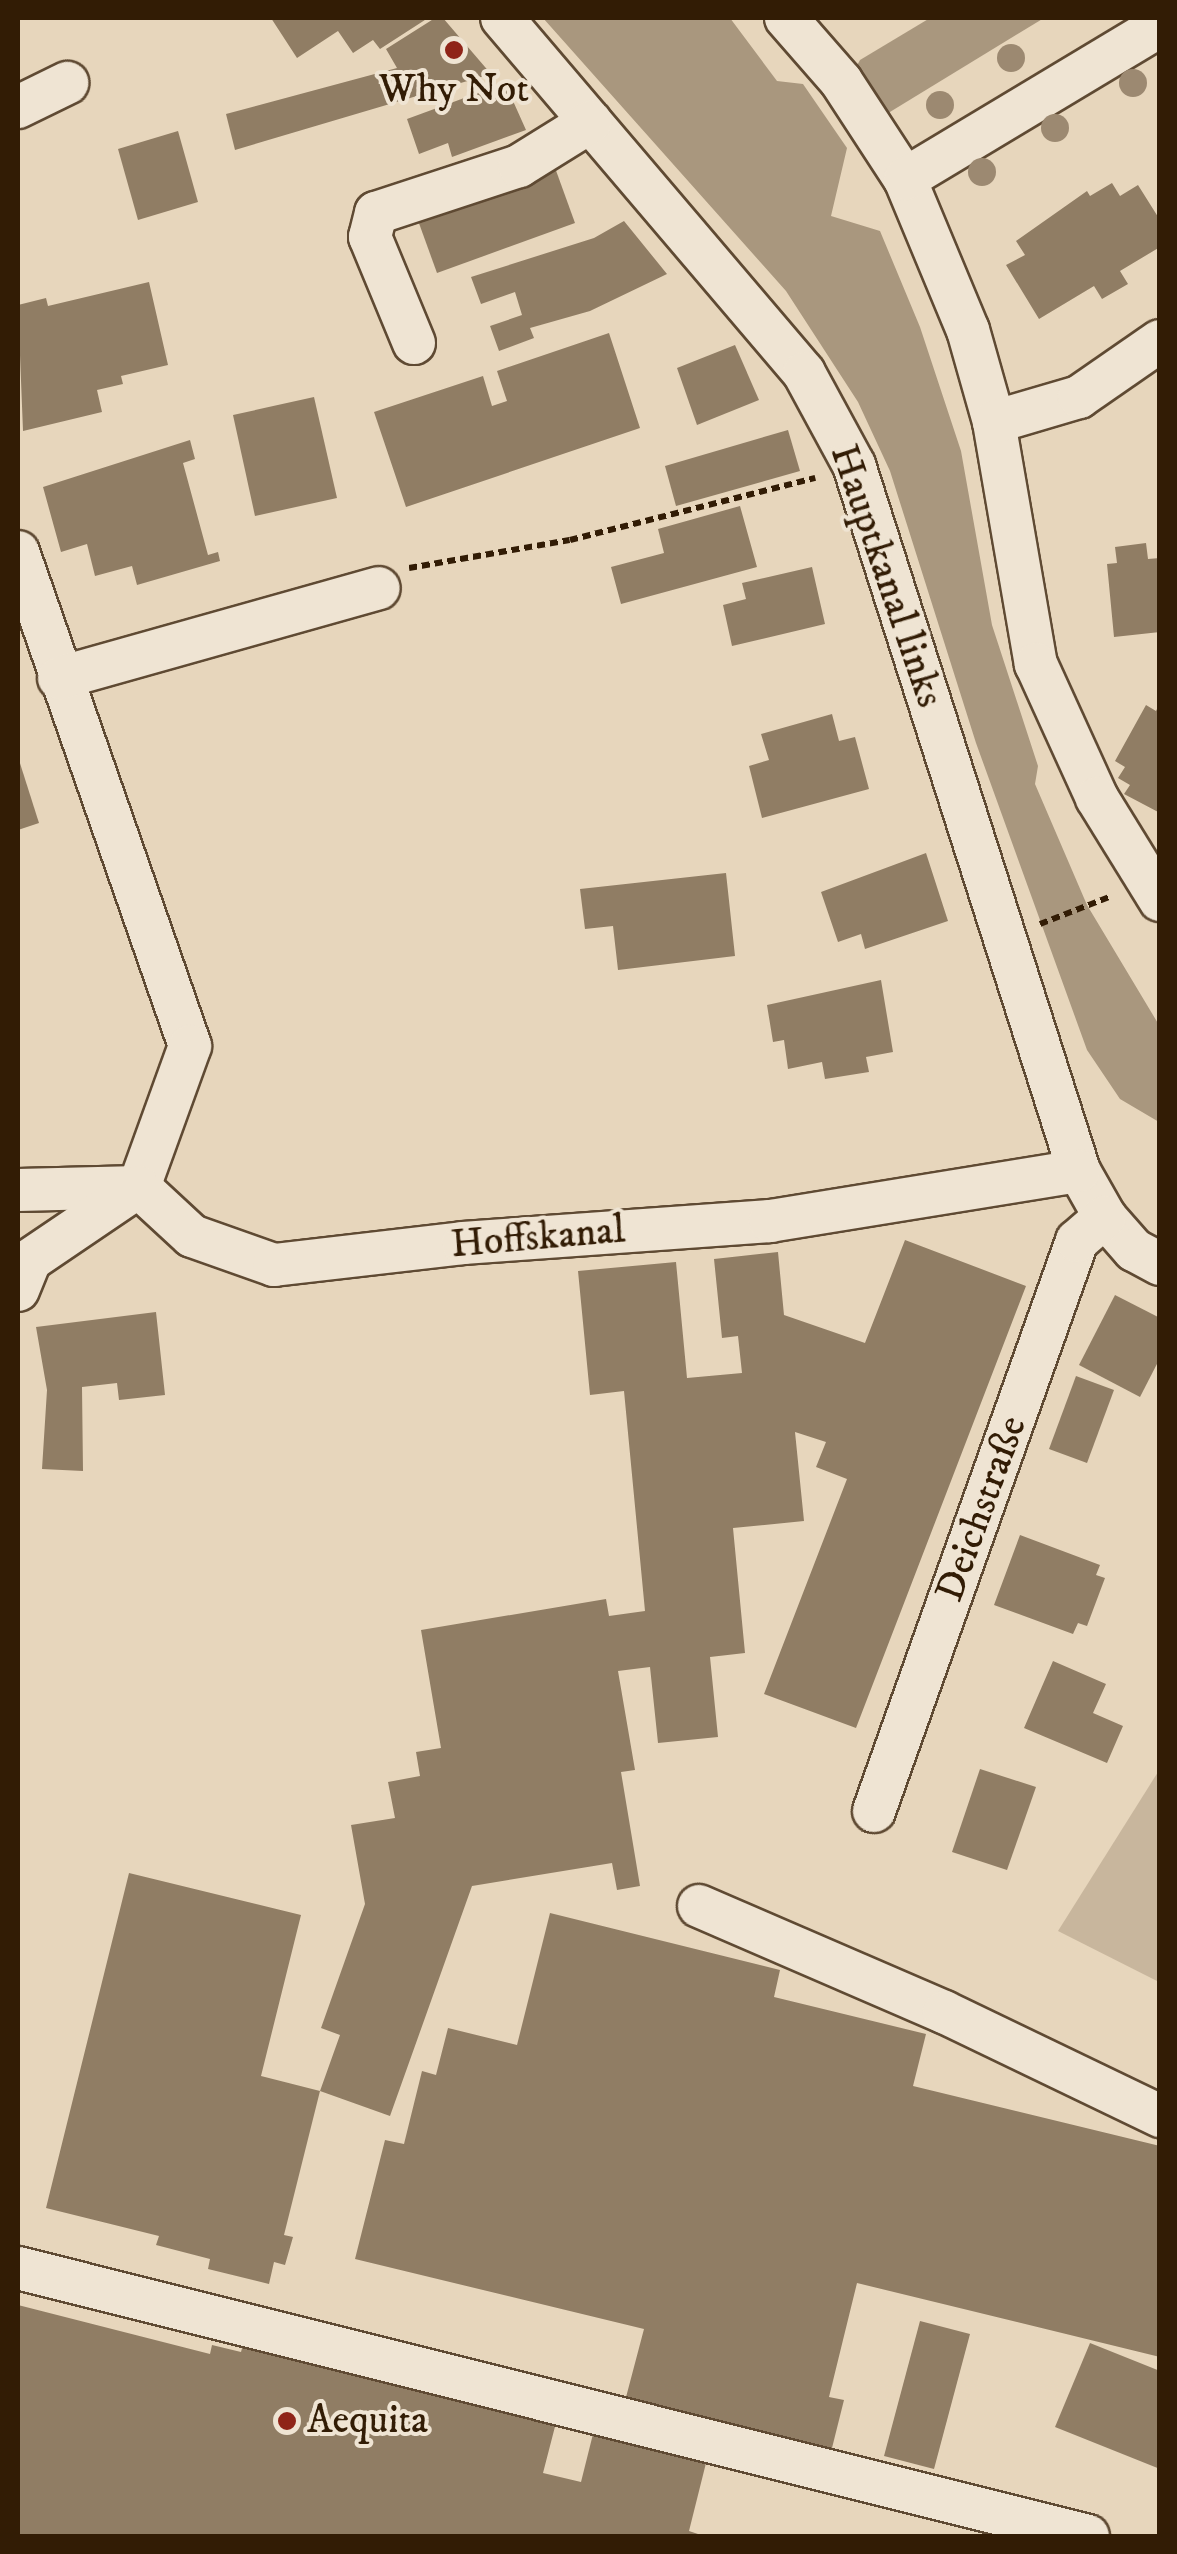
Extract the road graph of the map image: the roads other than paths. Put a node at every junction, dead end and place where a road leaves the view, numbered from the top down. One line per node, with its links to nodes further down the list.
1 (502, 18): 6 (street, Hauptkanal links)
2 (786, 18): 7 (street)
3 (1160, 26): 7 (street)
4 (67, 83): 5 (street)
5 (18, 106)
6 (590, 122): 9 (street); 15 (street, Hauptkanal links)
7 (905, 179): 10 (street)
8 (1160, 341): 10 (street)
9 (414, 343)
10 (994, 422): 14 (street)
11 (18, 552): 13 (street)
12 (379, 588): 13 (street)
13 (59, 678): 16 (street)
14 (1160, 900)
15 (1080, 1171): 16 (street, Hoffskanal); 18 (street, Hauptkanal links)
16 (138, 1187): 17 (street); 20 (street)
17 (18, 1190)
18 (1105, 1217): 19 (street, Hauptkanal links); 21 (street, Deichstraße)
19 (1160, 1264)
20 (18, 1290)
21 (874, 1812)
22 (699, 1906): 23 (street)
23 (1160, 2116)
24 (18, 2268): 25 (street)
25 (1088, 2536)

